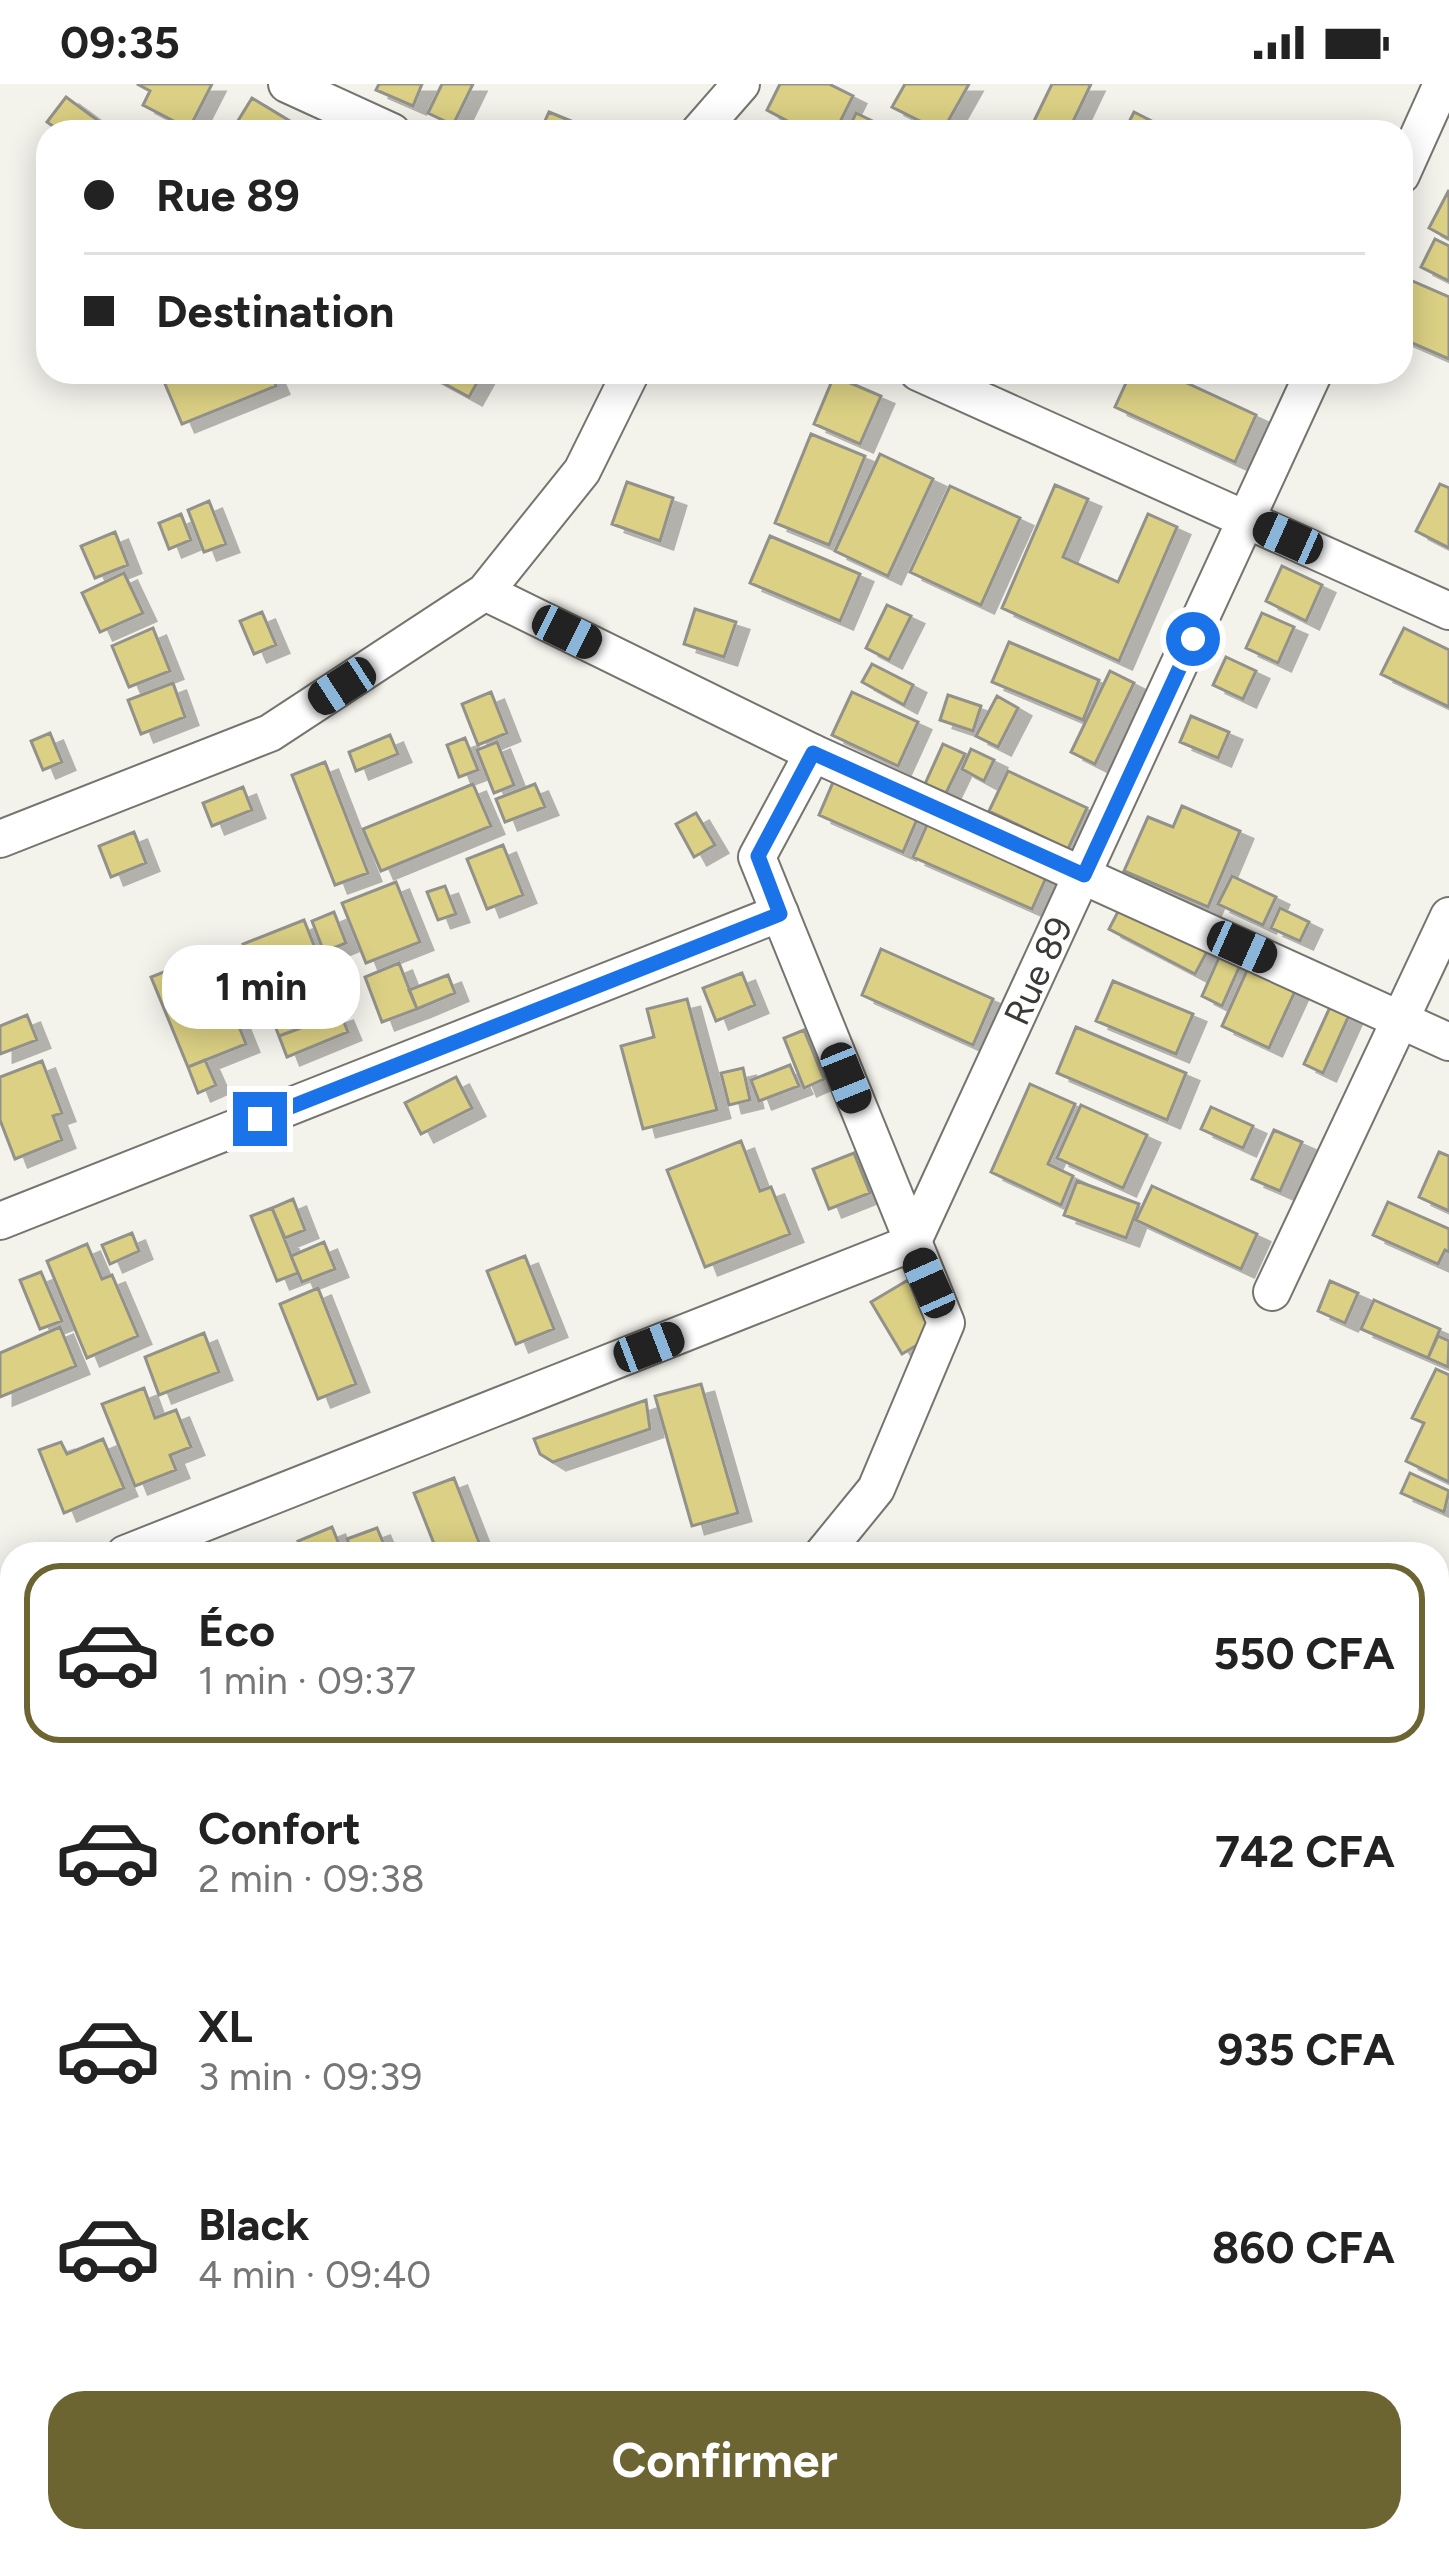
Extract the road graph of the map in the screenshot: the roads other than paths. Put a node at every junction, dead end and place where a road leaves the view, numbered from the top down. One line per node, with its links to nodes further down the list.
1 (287, 84): 4 (street)
2 (741, 84): 5 (street)
3 (1439, 88): 6 (street)
4 (366, 120)
5 (710, 120)
6 (1413, 148)
7 (625, 384): 11 (street)
8 (945, 384): 10 (street)
9 (1309, 384): 10 (street, Rue 89)
10 (1248, 520): 12 (street); 15 (street, Rue 89)
11 (485, 592): 13 (street); 14 (street)
12 (1449, 611)
13 (813, 753): 15 (street); 16 (street)
14 (0, 839)
15 (1084, 875): 18 (street); 21 (street, Rue 89)
16 (780, 914): 20 (street); 21 (street)
17 (1449, 916): 18 (street)
18 (1400, 1020): 19 (street); 22 (street)
19 (1449, 1042)
20 (0, 1221)
21 (911, 1243): 23 (street); 24 (street)
22 (1272, 1292)
23 (155, 1542)
24 (833, 1542)

